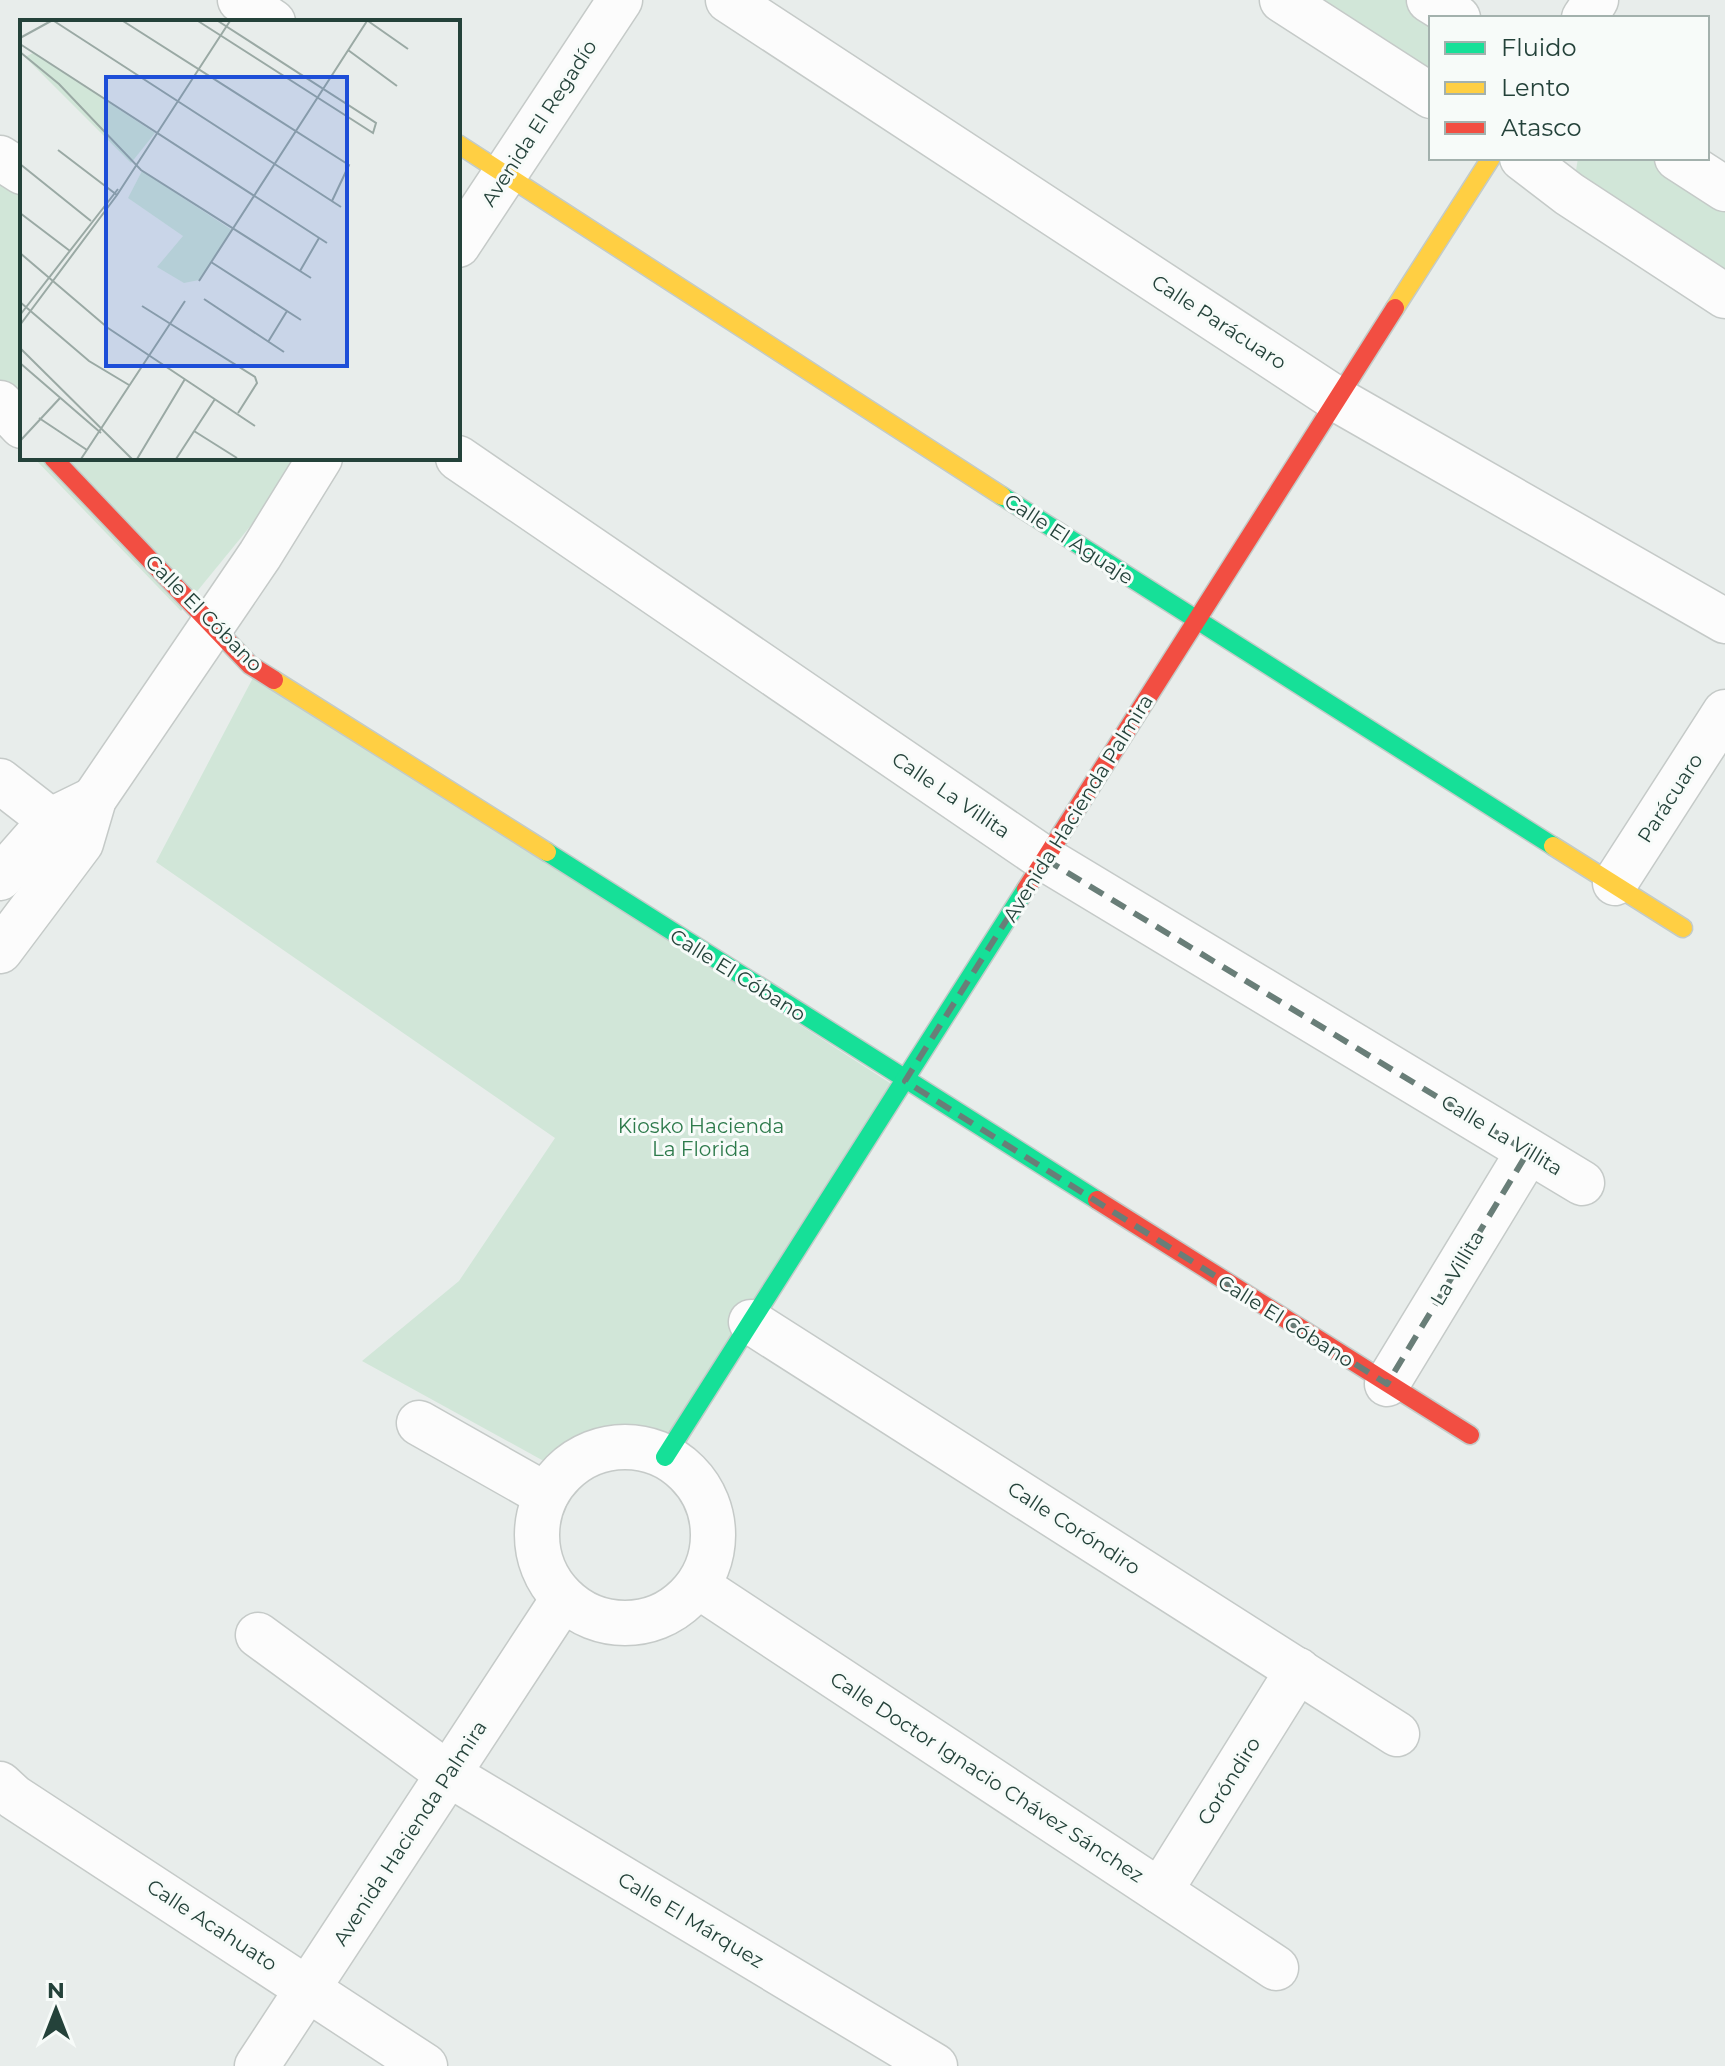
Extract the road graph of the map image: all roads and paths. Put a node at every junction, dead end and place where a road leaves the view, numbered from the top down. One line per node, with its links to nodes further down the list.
1 (240, 0): 7 (street)
2 (620, 0): 15 (street, Avenida El Regadío)
3 (728, 0): 19 (street, Calle Parácuaro)
4 (1282, 0): 8 (street)
5 (1429, 0): 6 (street)
6 (1455, 16)
7 (270, 20)
8 (1429, 95)
9 (460, 145): 15 (street, Calle El Aguaje)
10 (0, 158): 14 (street)
11 (1490, 160): 19 (street, Avenida Hacienda Palmira)
12 (1525, 160): 18 (street)
13 (1680, 160): 16 (street)
14 (20, 171)
15 (505, 175): 17 (street, Avenida El Regadío); 26 (street, Calle El Aguaje)
16 (1725, 189)
17 (460, 242)
18 (1725, 296)
19 (1338, 400): 25 (street, Calle Parácuaro); 26 (street, Avenida Hacienda Palmira)
20 (0, 403): 21 (street)
21 (20, 424)
22 (460, 459): 31 (street, Calle La Villita)
23 (55, 460): 27 (street, Calle El Cóbano)
24 (319, 460): 27 (street)
25 (1725, 621)
26 (1196, 622): 31 (street, Avenida Hacienda Palmira); 33 (street, Calle El Aguaje)
27 (214, 624): 30 (street); 36 (street, Calle El Cóbano)
28 (1725, 712): 33 (street, Parácuaro)
29 (0, 781): 30 (street)
30 (66, 832): 32 (street); 35 (street)
31 (1045, 859): 36 (street, Avenida Hacienda Palmira); 37 (street, Calle La Villita)
32 (0, 878)
33 (1615, 883): 34 (street, Calle El Aguaje)
34 (1683, 928)
35 (0, 951)
36 (905, 1081): 39 (street, Avenida Hacienda Palmira); 40 (street, Calle El Cóbano)
37 (1528, 1152): 38 (street, Calle La Villita); 40 (street, La Villita)
38 (1582, 1183)
39 (751, 1322): 43 (street, Avenida Hacienda Palmira); 48 (street, Calle Coróndiro)
40 (1387, 1384): 42 (street, Calle El Cóbano)
41 (419, 1423): 44 (street)
42 (1470, 1435)
43 (665, 1457): 44 (street); 45 (street)
44 (546, 1495): 46 (street)
45 (698, 1586): 46 (street); 52 (street, Calle Doctor Ignacio Chávez Sánchez)
46 (563, 1599): 50 (street, Avenida Hacienda Palmira)
47 (258, 1635): 50 (street, Calle El Márquez)
48 (1298, 1670): 49 (street, Calle Coróndiro); 52 (street, Coróndiro)
49 (1397, 1734)
50 (448, 1774): 54 (street, Avenida Hacienda Palmira); 57 (street, Calle El Márquez)
51 (0, 1784): 54 (street, Calle Acahuato)
52 (1160, 1891): 53 (street, Calle Doctor Ignacio Chávez Sánchez)
53 (1276, 1968)
54 (309, 1987): 55 (street, Avenida Hacienda Palmira); 56 (street, Calle Acahuato)
55 (257, 2066)
56 (425, 2066)
57 (935, 2066)

